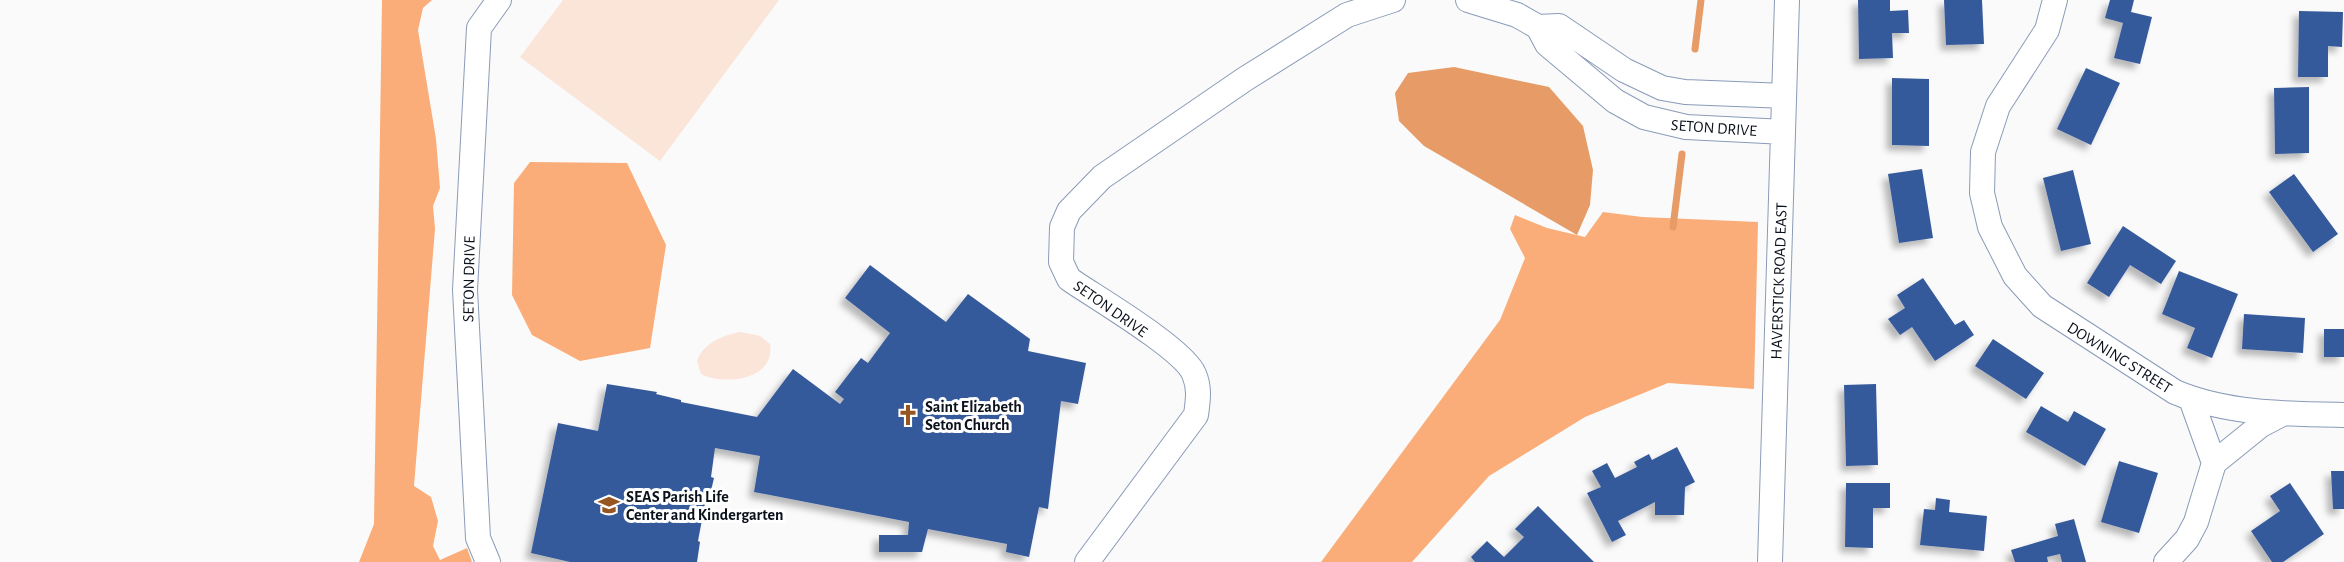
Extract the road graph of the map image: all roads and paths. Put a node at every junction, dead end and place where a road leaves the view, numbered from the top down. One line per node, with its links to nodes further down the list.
1 (499, 0): 13 (street, SETON DRIVE)
2 (1393, 0): 14 (street, SETON DRIVE)
3 (1468, 0): 6 (street, SETON DRIVE)
4 (1787, 0): 7 (street, HAVERSTICK ROAD EAST)
5 (2055, 0): 9 (street, DOWNING STREET)
6 (1538, 27): 7 (street, SETON DRIVE); 8 (street, SETON DRIVE)
7 (1784, 96): 8 (street, HAVERSTICK ROAD EAST)
8 (1783, 132): 15 (street, HAVERSTICK ROAD EAST)
9 (2191, 399): 10 (street, DOWNING STREET); 12 (street)
10 (2282, 414): 11 (street, DOWNING STREET); 12 (street)
11 (2344, 415)
12 (2214, 464): 16 (street)
13 (488, 562)
14 (1087, 562)
15 (1770, 562)
16 (2166, 562)

